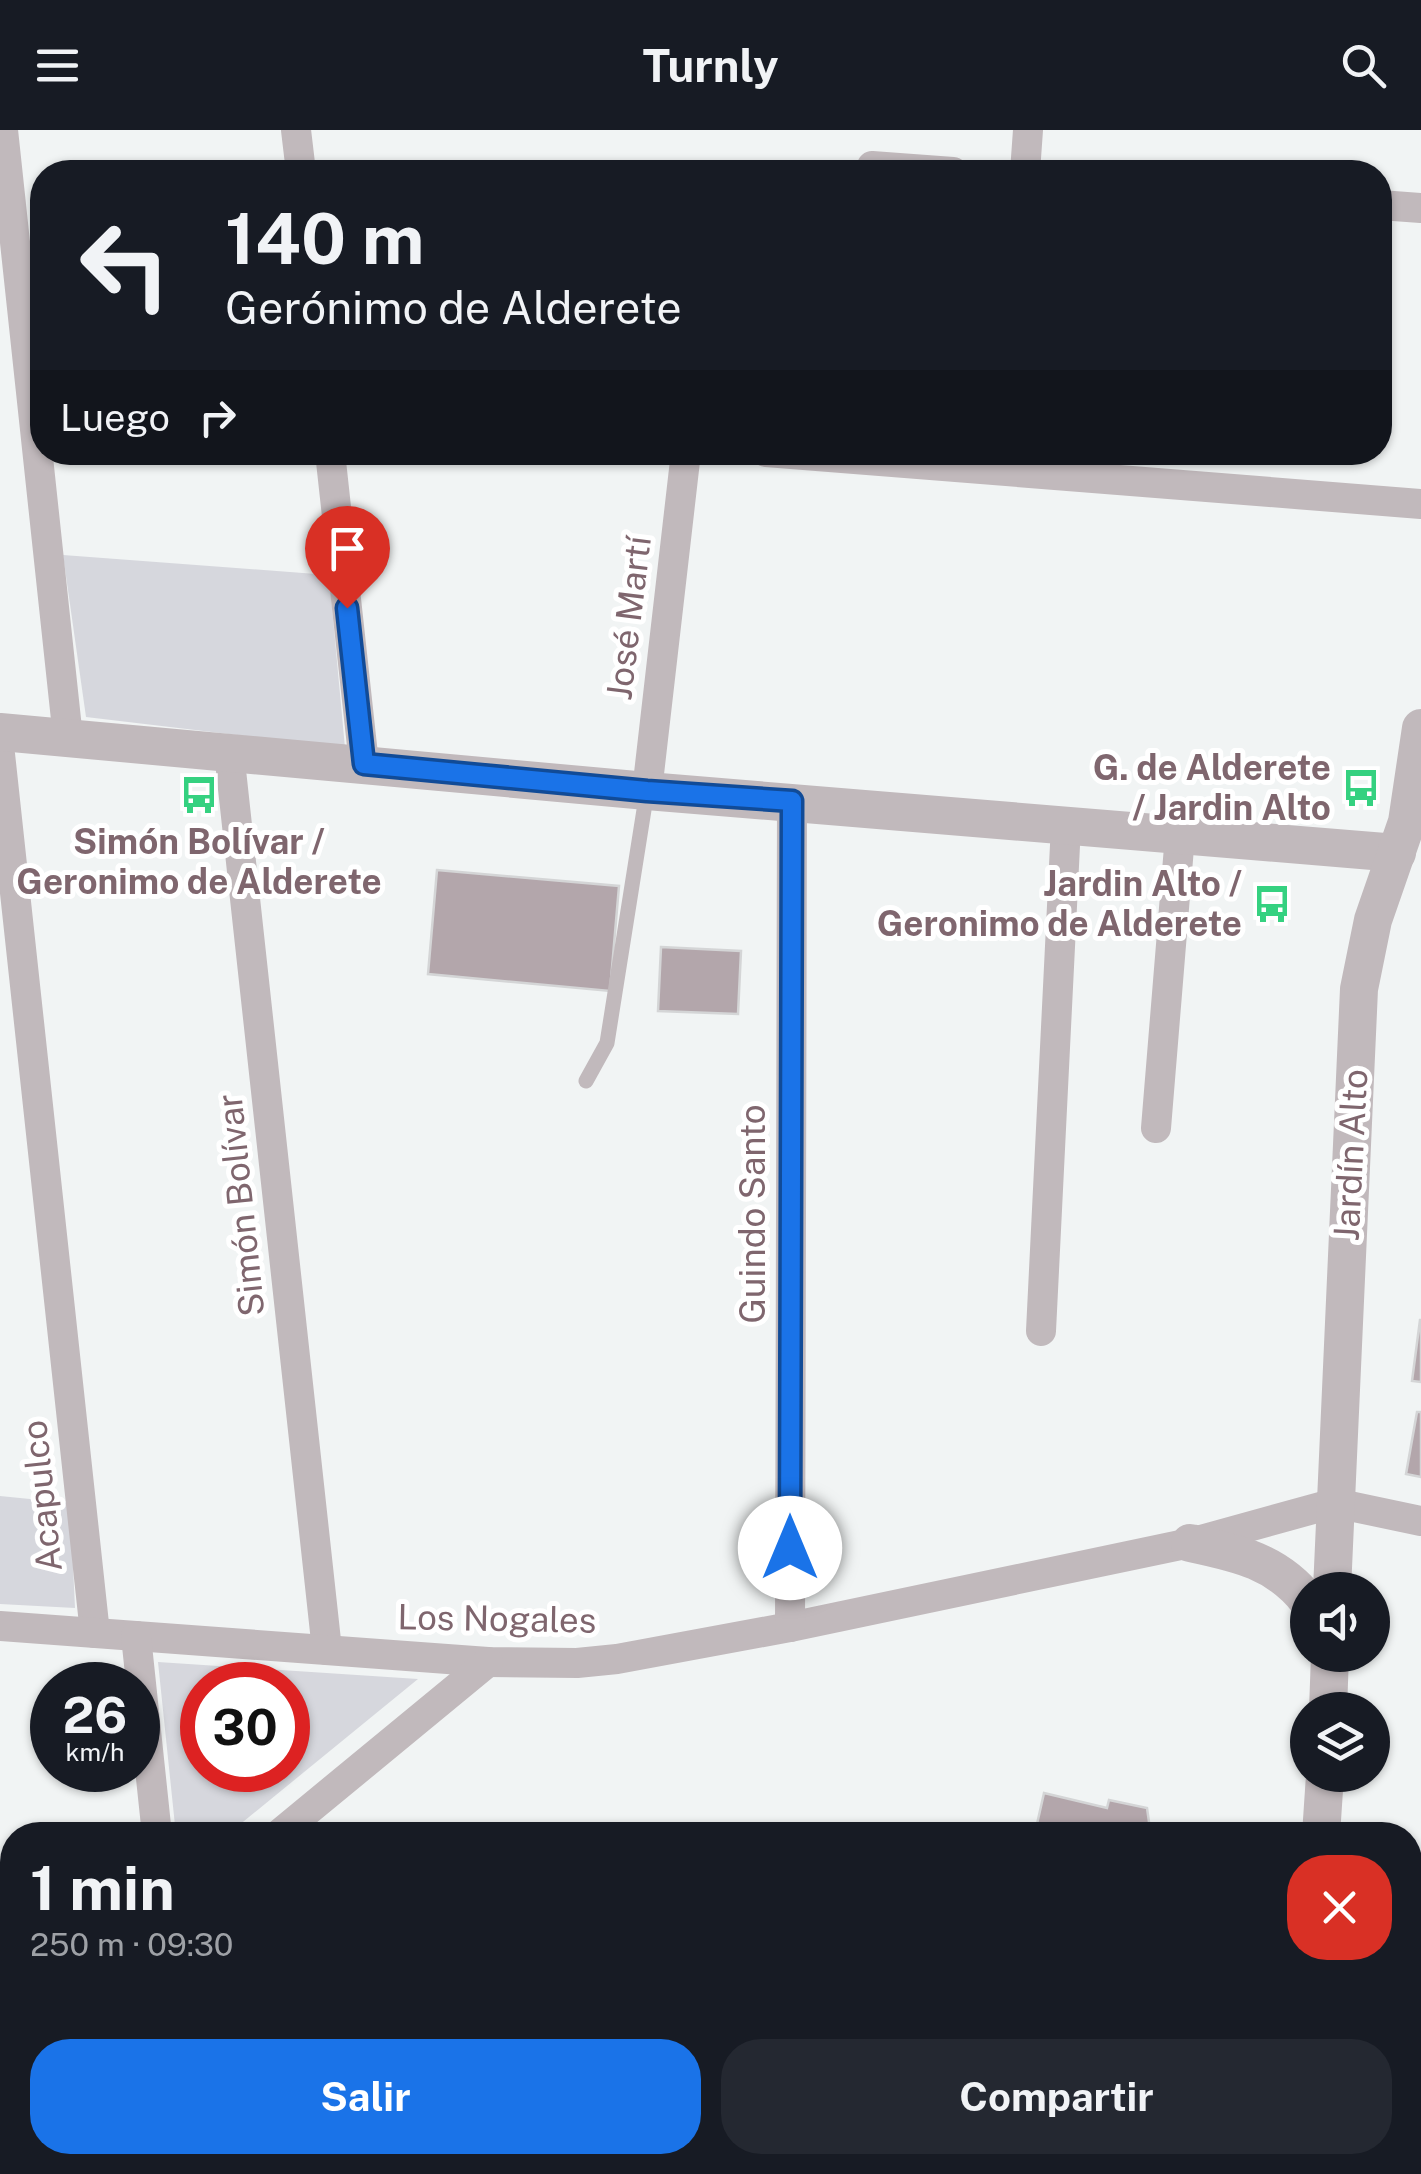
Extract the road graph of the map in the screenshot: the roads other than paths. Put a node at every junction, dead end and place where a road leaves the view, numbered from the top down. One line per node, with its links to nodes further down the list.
1 (3, 130): 8 (street)
2 (296, 130): 4 (street)
3 (1028, 130): 5 (street)
4 (300, 160)
5 (1026, 160)
6 (1392, 206): 7 (street)
7 (1421, 208)
8 (30, 383)
9 (39, 465): 16 (street)
10 (331, 465): 19 (street)
11 (685, 465): 20 (street, José Martí)
12 (930, 465): 13 (street)
13 (1421, 504)
14 (1421, 728): 24 (street, Jardín Alto)
15 (0, 732): 16 (street)
16 (68, 738): 17 (street)
17 (229, 752): 19 (street); 37 (street, Simón Bolívar)
18 (0, 754): 35 (street, Acapulco)
19 (364, 764): 20 (street)
20 (647, 791): 21 (street); 25 (lane)
21 (792, 801): 22 (street); 34 (street, Guindo Santo)
22 (1066, 824): 23 (street); 27 (street)
23 (1180, 834): 24 (street); 26 (street)
24 (1409, 855): 28 (street, Jardín Alto)
25 (586, 1082)
26 (1156, 1128)
27 (1041, 1331)
28 (1335, 1503): 29 (street); 30 (street, Los Nogales); 31 (street, Jardín Alto)
29 (1421, 1521)
30 (1190, 1544): 32 (street); 34 (street, Los Nogales)
31 (1333, 1572)
32 (1290, 1581)
33 (0, 1626): 35 (street, Los Nogales)
34 (790, 1627): 38 (street, Los Nogales)
35 (95, 1633): 36 (street, Los Nogales)
36 (136, 1636): 37 (street, Los Nogales); 40 (street)
37 (327, 1650): 38 (street, Los Nogales)
38 (488, 1662): 41 (street)
39 (1325, 1792): 42 (street)
40 (157, 1822)
41 (294, 1822)
42 (1322, 1822)

